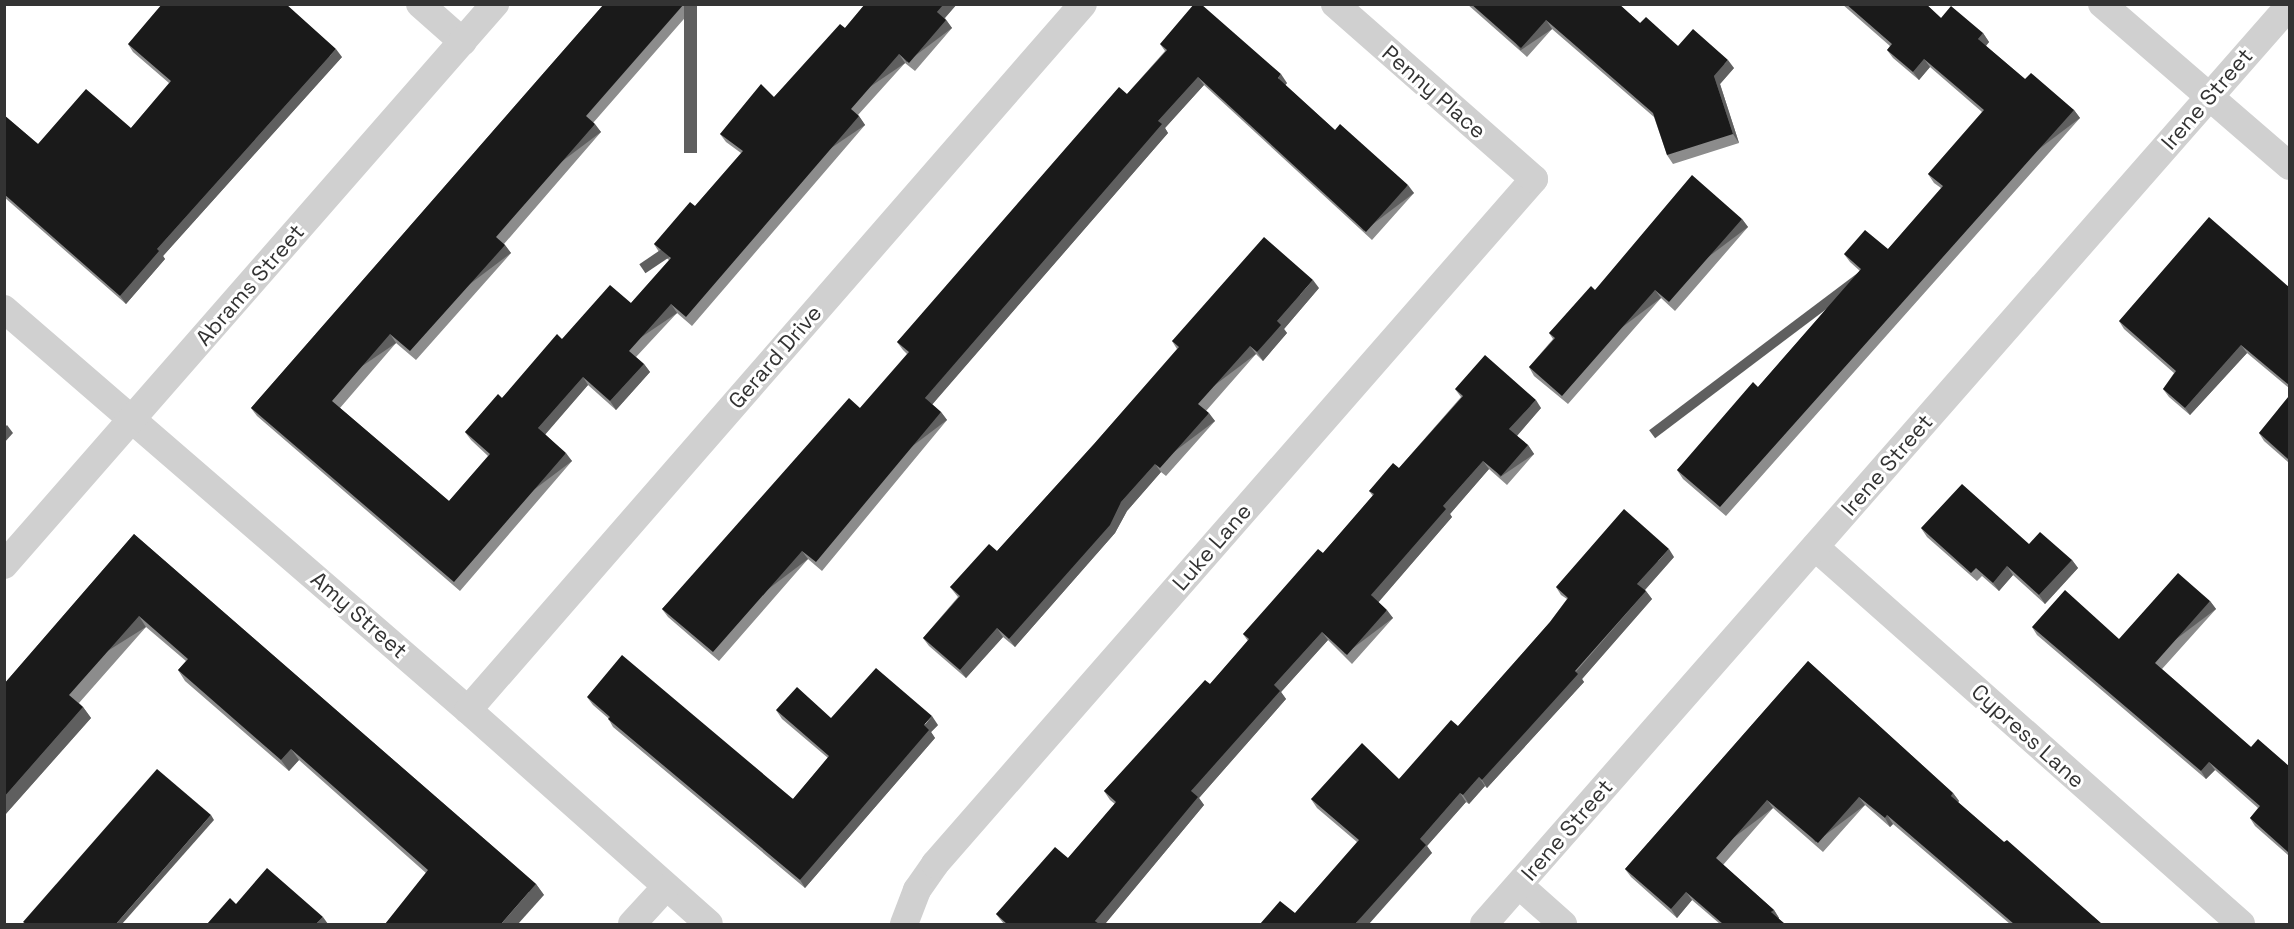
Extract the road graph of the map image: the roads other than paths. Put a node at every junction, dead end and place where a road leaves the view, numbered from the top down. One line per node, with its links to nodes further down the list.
1 (420, 4): 7 (street)
2 (495, 4): 7 (street, Abrams Street)
3 (1083, 4): 15 (street, Gerard Drive)
4 (1335, 4): 10 (street, Penny Place)
5 (2102, 4): 8 (street)
6 (2289, 4): 8 (street, Irene Street)
7 (463, 42): 12 (street, Abrams Street)
8 (2209, 97): 9 (street); 13 (street, Irene Street)
9 (2289, 166)
10 (1534, 179): 20 (street, Luke Lane)
11 (4, 309): 12 (street, Amy Street)
12 (132, 419): 14 (street, Abrams Street); 15 (street, Amy Street)
13 (1815, 547): 16 (street, Irene Street); 23 (street, Cypress Lane)
14 (4, 565)
15 (468, 710): 17 (street, Amy Street)
16 (1519, 885): 21 (street, Irene Street); 22 (street)
17 (665, 888): 18 (street); 19 (street, Amy Street)
18 (632, 924)
19 (709, 924)
20 (904, 924)
21 (1484, 924)
22 (1563, 924)
23 (2241, 924)

